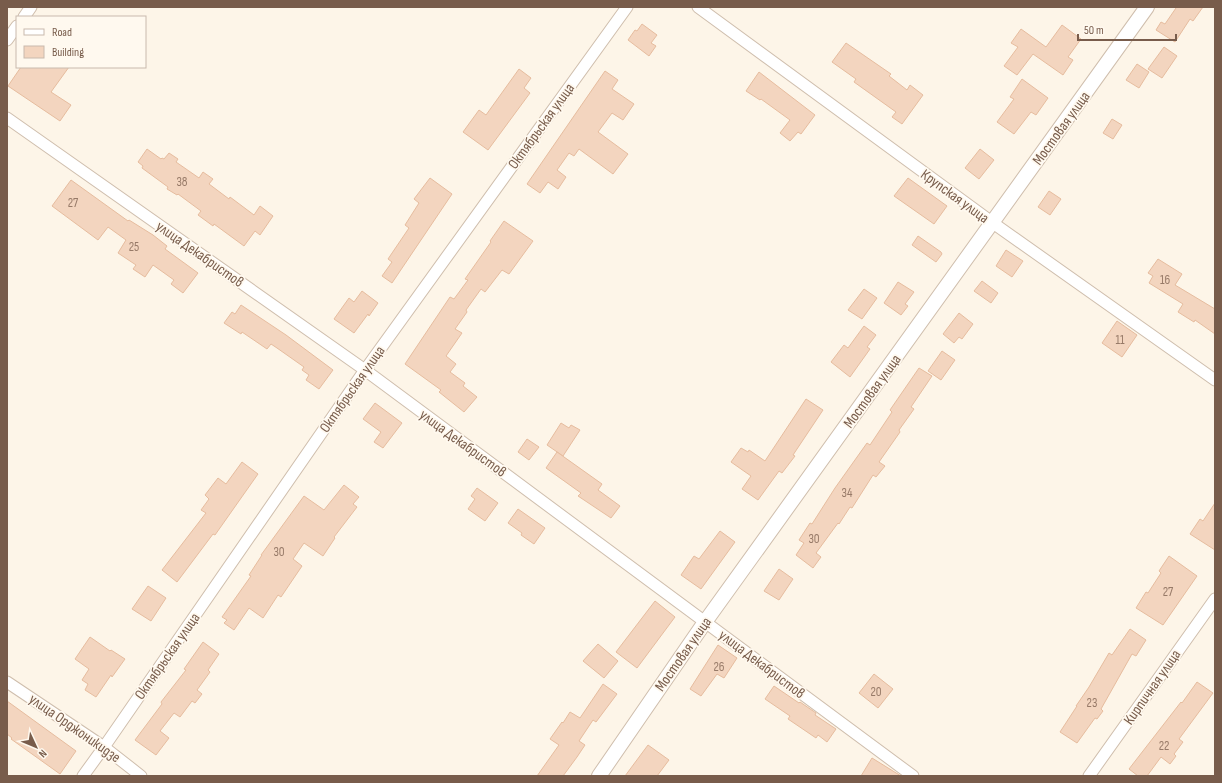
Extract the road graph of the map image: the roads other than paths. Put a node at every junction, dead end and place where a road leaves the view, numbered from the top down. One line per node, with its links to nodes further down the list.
1 (31, 7): 5 (street)
2 (627, 7): 10 (street, Октябрьская улица)
3 (698, 7): 9 (street, Крупская улица)
4 (1148, 7): 9 (street, Мостовая улица)
5 (25, 16)
6 (16, 27): 7 (street)
7 (7, 40)
8 (7, 118): 10 (street, улица Декабристов)
9 (992, 223): 11 (street, Крупская улица); 13 (street, Мостовая улица)
10 (365, 370): 13 (street, улица Декабристов); 15 (street, Октябрьская улица)
11 (1215, 380)
12 (1215, 599): 20 (street, Кирпичная улица)
13 (705, 622): 18 (street, Мостовая улица); 19 (street, улица Декабристов)
14 (7, 682): 15 (street, улица Орджоникидзе)
15 (104, 747): 16 (street, Октябрьская улица); 17 (street, улица Орджоникидзе)
16 (83, 776)
17 (141, 776)
18 (599, 776)
19 (913, 776)
20 (1089, 776)

